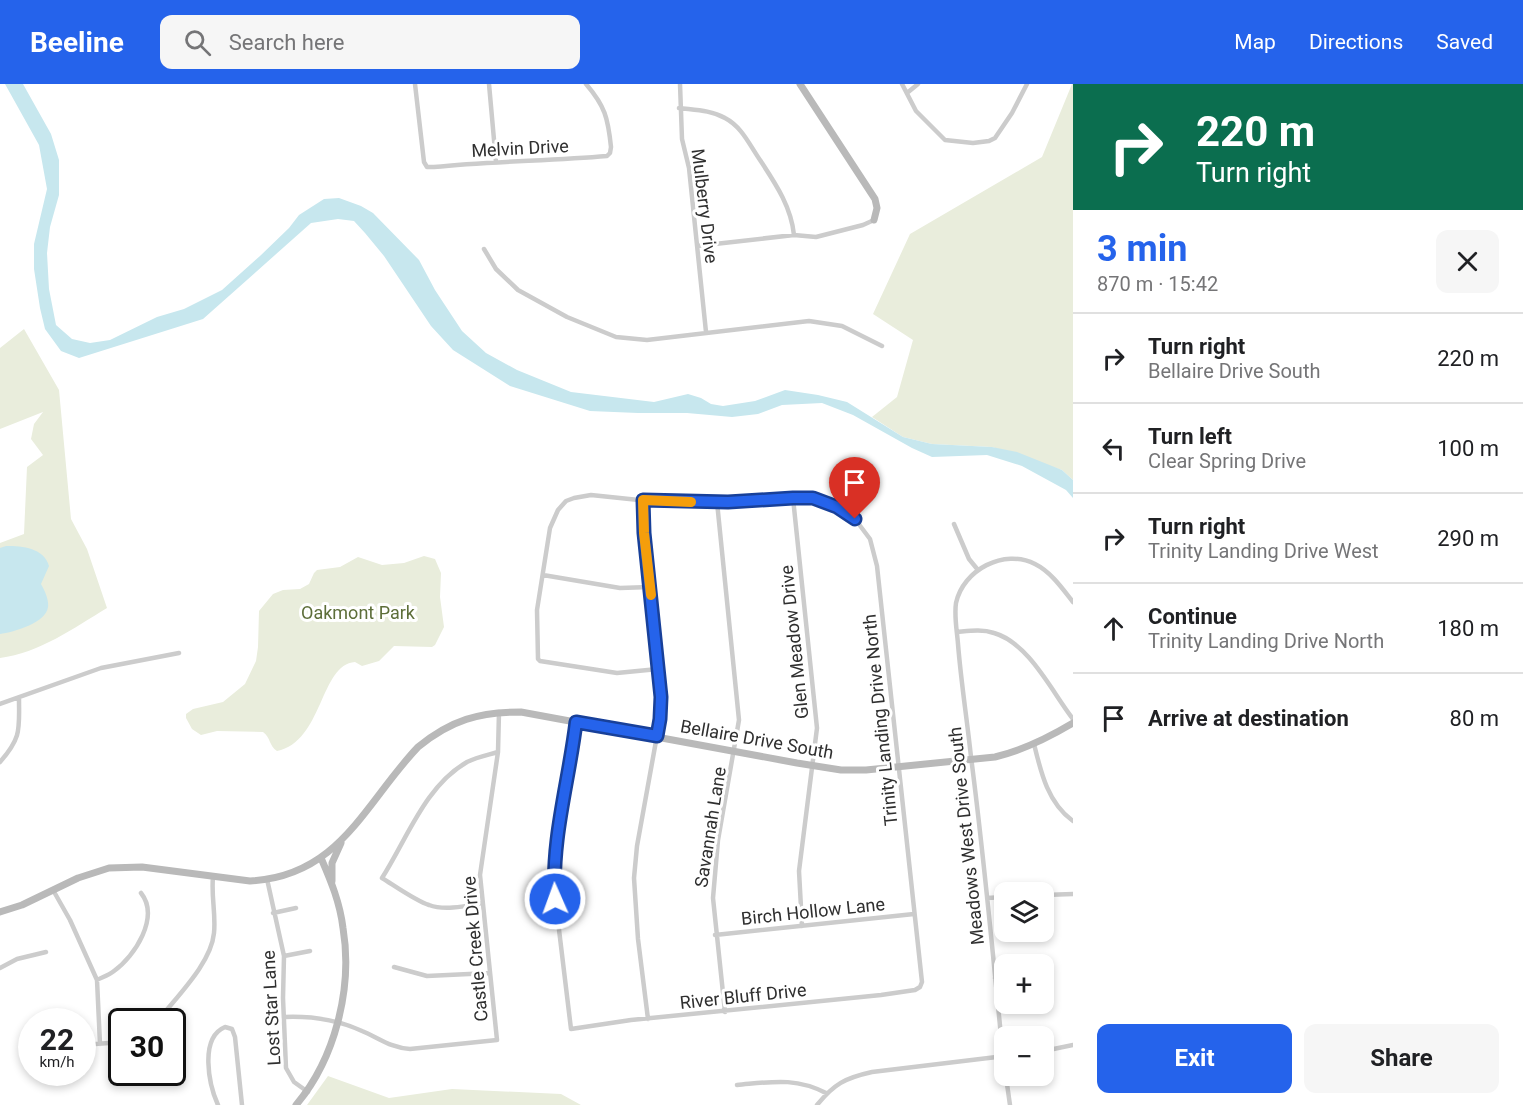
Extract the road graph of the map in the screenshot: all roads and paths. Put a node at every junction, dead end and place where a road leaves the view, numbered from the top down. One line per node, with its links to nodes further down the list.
1 (415, 84): 11 (street, Melvin Drive)
2 (489, 84): 11 (street)
3 (586, 84): 11 (street, Melvin Drive)
4 (680, 84): 10 (street, Mulberry Drive)
5 (800, 84): 12 (street)
6 (902, 84): 9 (street)
7 (918, 84): 9 (street)
8 (1027, 84): 9 (street)
9 (907, 93)
10 (679, 108): 13 (street); 14 (street, Mulberry Drive)
11 (496, 162)
12 (874, 220): 13 (street)
13 (794, 235): 14 (street)
14 (697, 246): 16 (street, Mulberry Drive)
15 (484, 249): 16 (street)
16 (706, 332): 17 (street)
17 (882, 346)
18 (793, 498): 20 (street, Trinity Landing Drive North); 40 (street, Glen Meadow Drive); 41 (street, Trinity Landing Drive North)
19 (643, 500): 20 (street, Trinity Landing Drive North); 23 (street, Trinity Landing Drive North); 24 (street)
20 (717, 502): 36 (street, Savannah Lane)
21 (954, 524): 22 (street)
22 (978, 570): 25 (street); 26 (street, Meadows West Drive South)
23 (543, 575): 24 (street); 28 (street)
24 (650, 587): 28 (street)
25 (1073, 602)
26 (957, 632): 32 (street); 38 (street, Meadows West Drive South)
27 (179, 653): 29 (street)
28 (658, 669): 34 (street)
29 (19, 698): 30 (street); 39 (street)
30 (0, 704)
31 (499, 712): 33 (street, Bellaire Drive South); 37 (street, Castle Creek Drive); 43 (street, Bellaire Drive South)
32 (1073, 721): 35 (street, Bellaire Drive South)
33 (576, 722): 34 (street, Bellaire Drive South); 73 (street, River Bluff Drive)
34 (657, 736): 36 (street, Bellaire Drive South); 73 (street)
35 (1034, 744): 38 (street, Bellaire Drive South); 42 (street)
36 (735, 751): 40 (street, Bellaire Drive South); 60 (street, Savannah Lane)
37 (498, 752): 54 (street, Castle Creek Drive); 54 (street)
38 (972, 760): 41 (street, Bellaire Drive South); 52 (street, Meadows West Drive South)
39 (0, 762)
40 (813, 766): 41 (street, Bellaire Drive South); 59 (street, Glen Meadow Drive)
41 (899, 768): 58 (street, Trinity Landing Drive North)
42 (1073, 821)
43 (343, 839): 44 (street, Bellaire Drive South); 47 (street)
44 (321, 858): 46 (street, Bellaire Drive South); 47 (street)
45 (213, 877): 46 (street, Bellaire Drive South); 48 (street, Bellaire Drive South); 70 (street)
46 (267, 879): 57 (street, Lost Star Lane)
47 (332, 884): 74 (street)
48 (53, 890): 56 (street, Bellaire Drive South); 68 (street)
49 (141, 894): 68 (street)
50 (1073, 894): 51 (street)
51 (1054, 895)
52 (987, 898): 53 (street); 66 (street, Meadows West Drive South)
53 (994, 898)
54 (482, 903): 67 (street, Castle Creek Drive)
55 (296, 908): 57 (street)
56 (0, 912)
57 (273, 913): 63 (street, Lost Star Lane)
58 (914, 914): 59 (street, Birch Hollow Lane); 69 (street, Trinity Landing Drive North)
59 (802, 926): 60 (street, Birch Hollow Lane)
60 (715, 935): 71 (street, Savannah Lane)
61 (310, 951): 63 (street)
62 (46, 952): 65 (street)
63 (284, 956): 72 (street, Lost Star Lane)
64 (394, 967): 67 (street)
65 (0, 968)
66 (994, 968)
67 (490, 973): 74 (street, Castle Creek Drive)
68 (97, 980): 77 (street)
69 (918, 988): 71 (street, River Bluff Drive)
70 (168, 1008)
71 (725, 1011): 73 (street, River Bluff Drive)
72 (285, 1017): 74 (street); 83 (street, Lost Star Lane)
73 (648, 1019)
74 (337, 1021): 83 (street)
75 (108, 1043): 77 (street)
76 (96, 1044): 77 (street)
77 (100, 1044)
78 (1073, 1045): 79 (street)
79 (1054, 1049)
80 (994, 1057): 84 (street)
81 (737, 1085): 84 (street)
82 (1008, 1086): 89 (street, Meadows West Drive South)
83 (308, 1092): 87 (street)
84 (826, 1093): 88 (street)
85 (218, 1105): 86 (street)
86 (242, 1105)
87 (296, 1105)
88 (816, 1105)
89 (1010, 1105)

